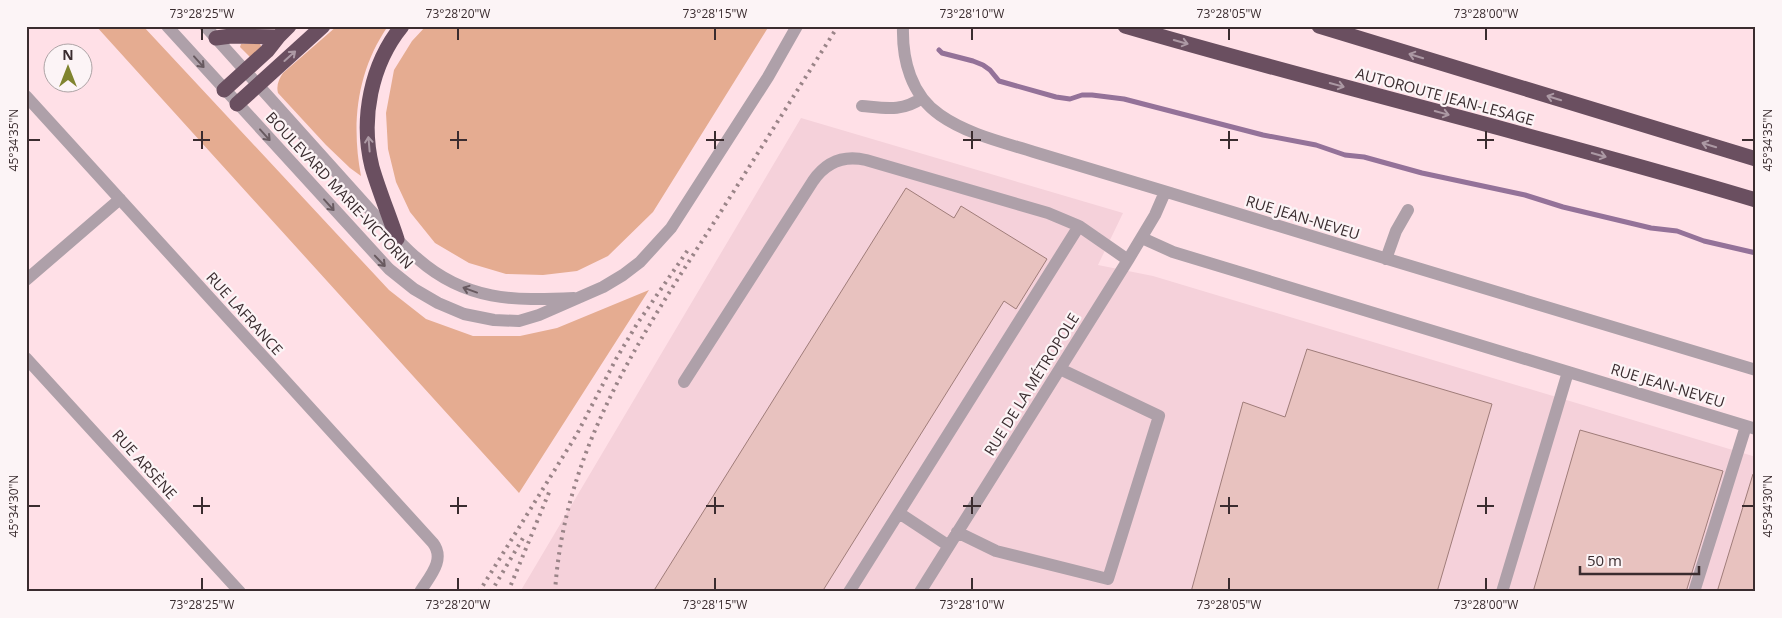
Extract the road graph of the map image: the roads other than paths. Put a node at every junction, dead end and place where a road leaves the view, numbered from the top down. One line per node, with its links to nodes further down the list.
1 (167, 26): 14 (street, BOULEVARD MARIE-VICTORIN, one-way to 14)
2 (205, 26): 11 (street, BOULEVARD MARIE-VICTORIN)
3 (289, 26): 10 (highway)
4 (323, 26): 13 (highway, one-way to 4)
5 (402, 26): 26 (highway, one-way to 5)
6 (797, 26): 30 (street, BOULEVARD MARIE-VICTORIN)
7 (903, 26): 16 (street, RUE JEAN-NEVEU)
8 (1125, 26): 22 (highway, AUTOROUTE JEAN-LESAGE, one-way to 22)
9 (1319, 26): 19 (highway, AUTOROUTE JEAN-LESAGE, one-way to 9)
10 (278, 37): 11 (highway); 12 (highway)
11 (216, 38): 12 (street, BOULEVARD MARIE-VICTORIN)
12 (245, 72): 13 (street, BOULEVARD MARIE-VICTORIN); 14 (highway)
13 (258, 86): 17 (highway); 26 (street, BOULEVARD MARIE-VICTORIN)
14 (224, 90): 17 (street, BOULEVARD MARIE-VICTORIN)
15 (26, 96): 21 (street, RUE LAFRANCE)
16 (922, 98): 18 (street); 20 (street, RUE JEAN-NEVEU)
17 (237, 104): 30 (street, BOULEVARD MARIE-VICTORIN, one-way to 30)
18 (862, 106)
19 (1756, 159)
20 (1165, 192): 25 (street, RUE DE LA MÉTROPOLE); 27 (street, RUE JEAN-NEVEU)
21 (120, 199): 29 (street); 41 (street, RUE LAFRANCE)
22 (1756, 200)
23 (1408, 210): 27 (street)
24 (1079, 226): 28 (street); 35 (street); 37 (street)
25 (1142, 238): 28 (street, RUE DE LA MÉTROPOLE); 34 (street, RUE JEAN-NEVEU)
26 (397, 239): 30 (street, BOULEVARD MARIE-VICTORIN, one-way to 26)
27 (1386, 259): 33 (street, RUE JEAN-NEVEU)
28 (1128, 260): 32 (street, RUE DE LA MÉTROPOLE)
29 (26, 280)
30 (579, 298)
31 (26, 358): 40 (street, RUE ARSÈNE)
32 (1060, 369): 38 (street, RUE DE LA MÉTROPOLE); 38 (street)
33 (1756, 370)
34 (1568, 372): 36 (street, RUE JEAN-NEVEU); 44 (street)
35 (684, 382)
36 (1751, 427): 45 (street)
37 (899, 513): 39 (street); 42 (street)
38 (958, 532): 39 (street, RUE DE LA MÉTROPOLE)
39 (949, 546): 43 (street, RUE DE LA MÉTROPOLE)
40 (240, 592)
41 (420, 592)
42 (849, 592)
43 (920, 592)
44 (1502, 592)
45 (1694, 592)

